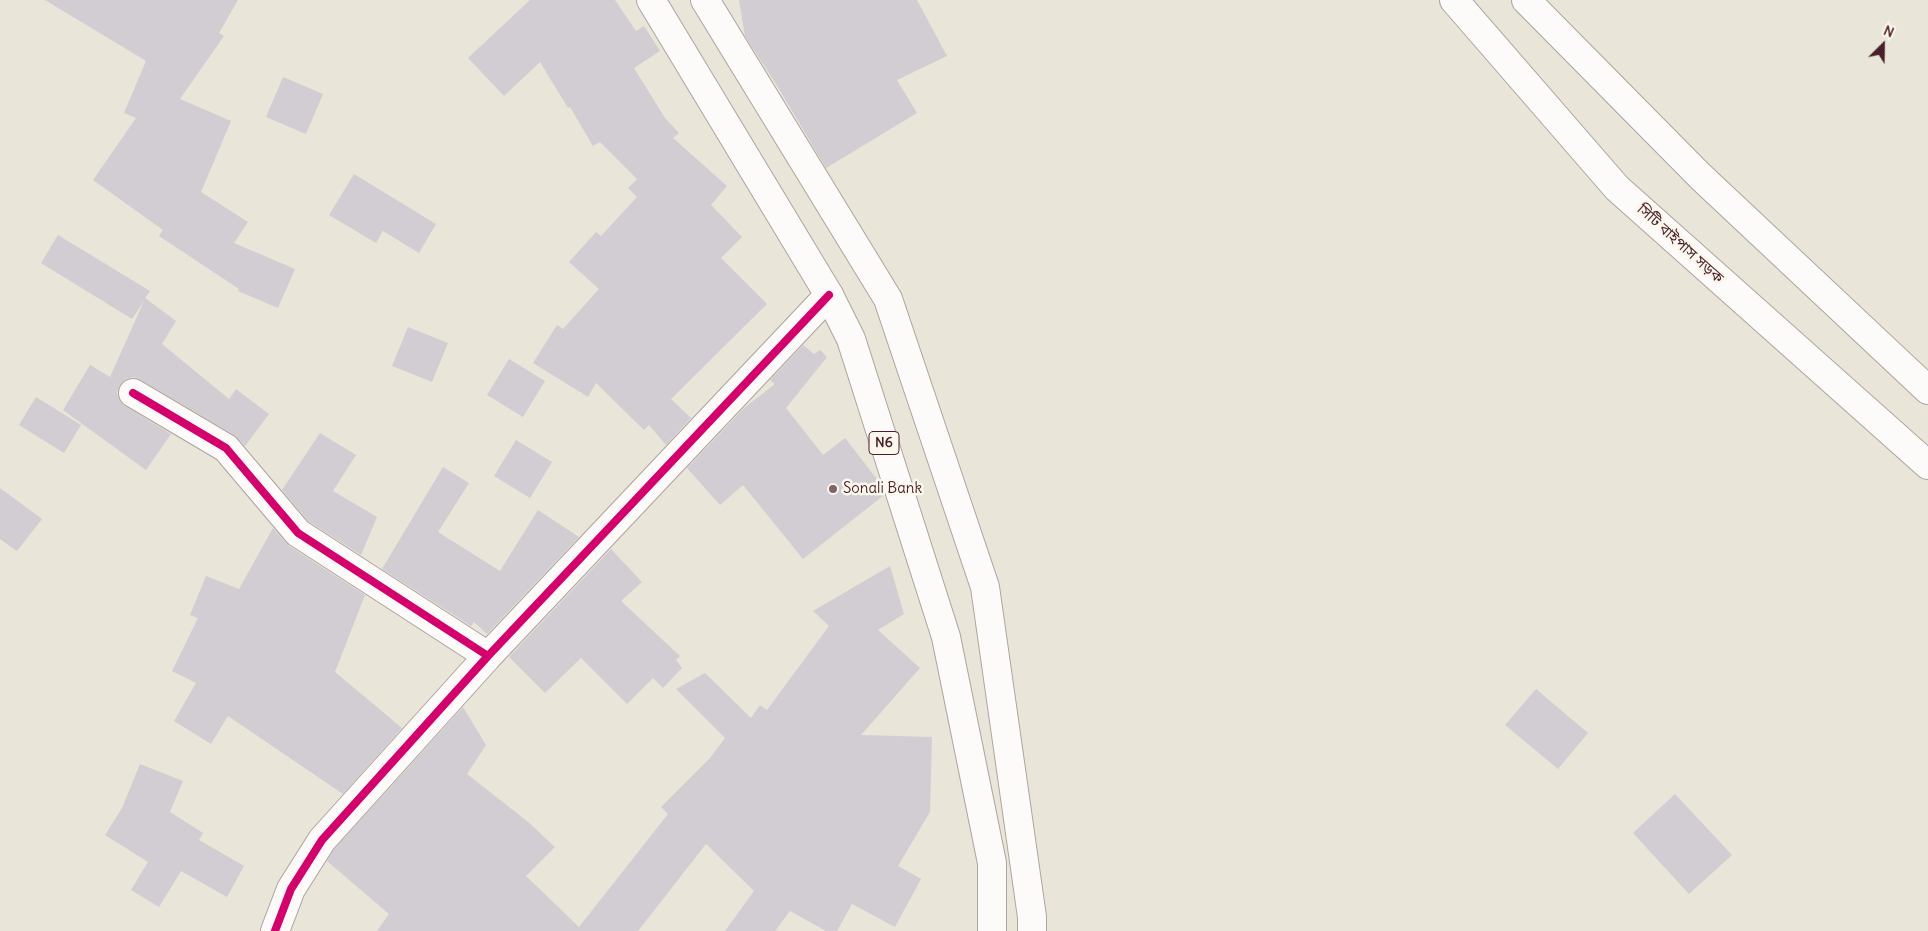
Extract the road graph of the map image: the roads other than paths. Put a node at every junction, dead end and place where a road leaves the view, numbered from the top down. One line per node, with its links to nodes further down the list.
1 (651, 0): 5 (main road, N6)
2 (704, 0): 12 (main road)
3 (1454, 0): 8 (main road, সিটি বাইপাস সড়ক)
4 (1526, 0): 6 (main road)
5 (830, 295): 9 (main road); 11 (main road, N6)
6 (1928, 390)
7 (133, 393): 9 (main road)
8 (1928, 465)
9 (488, 656): 10 (main road)
10 (275, 931)
11 (992, 931)
12 (1032, 931)

